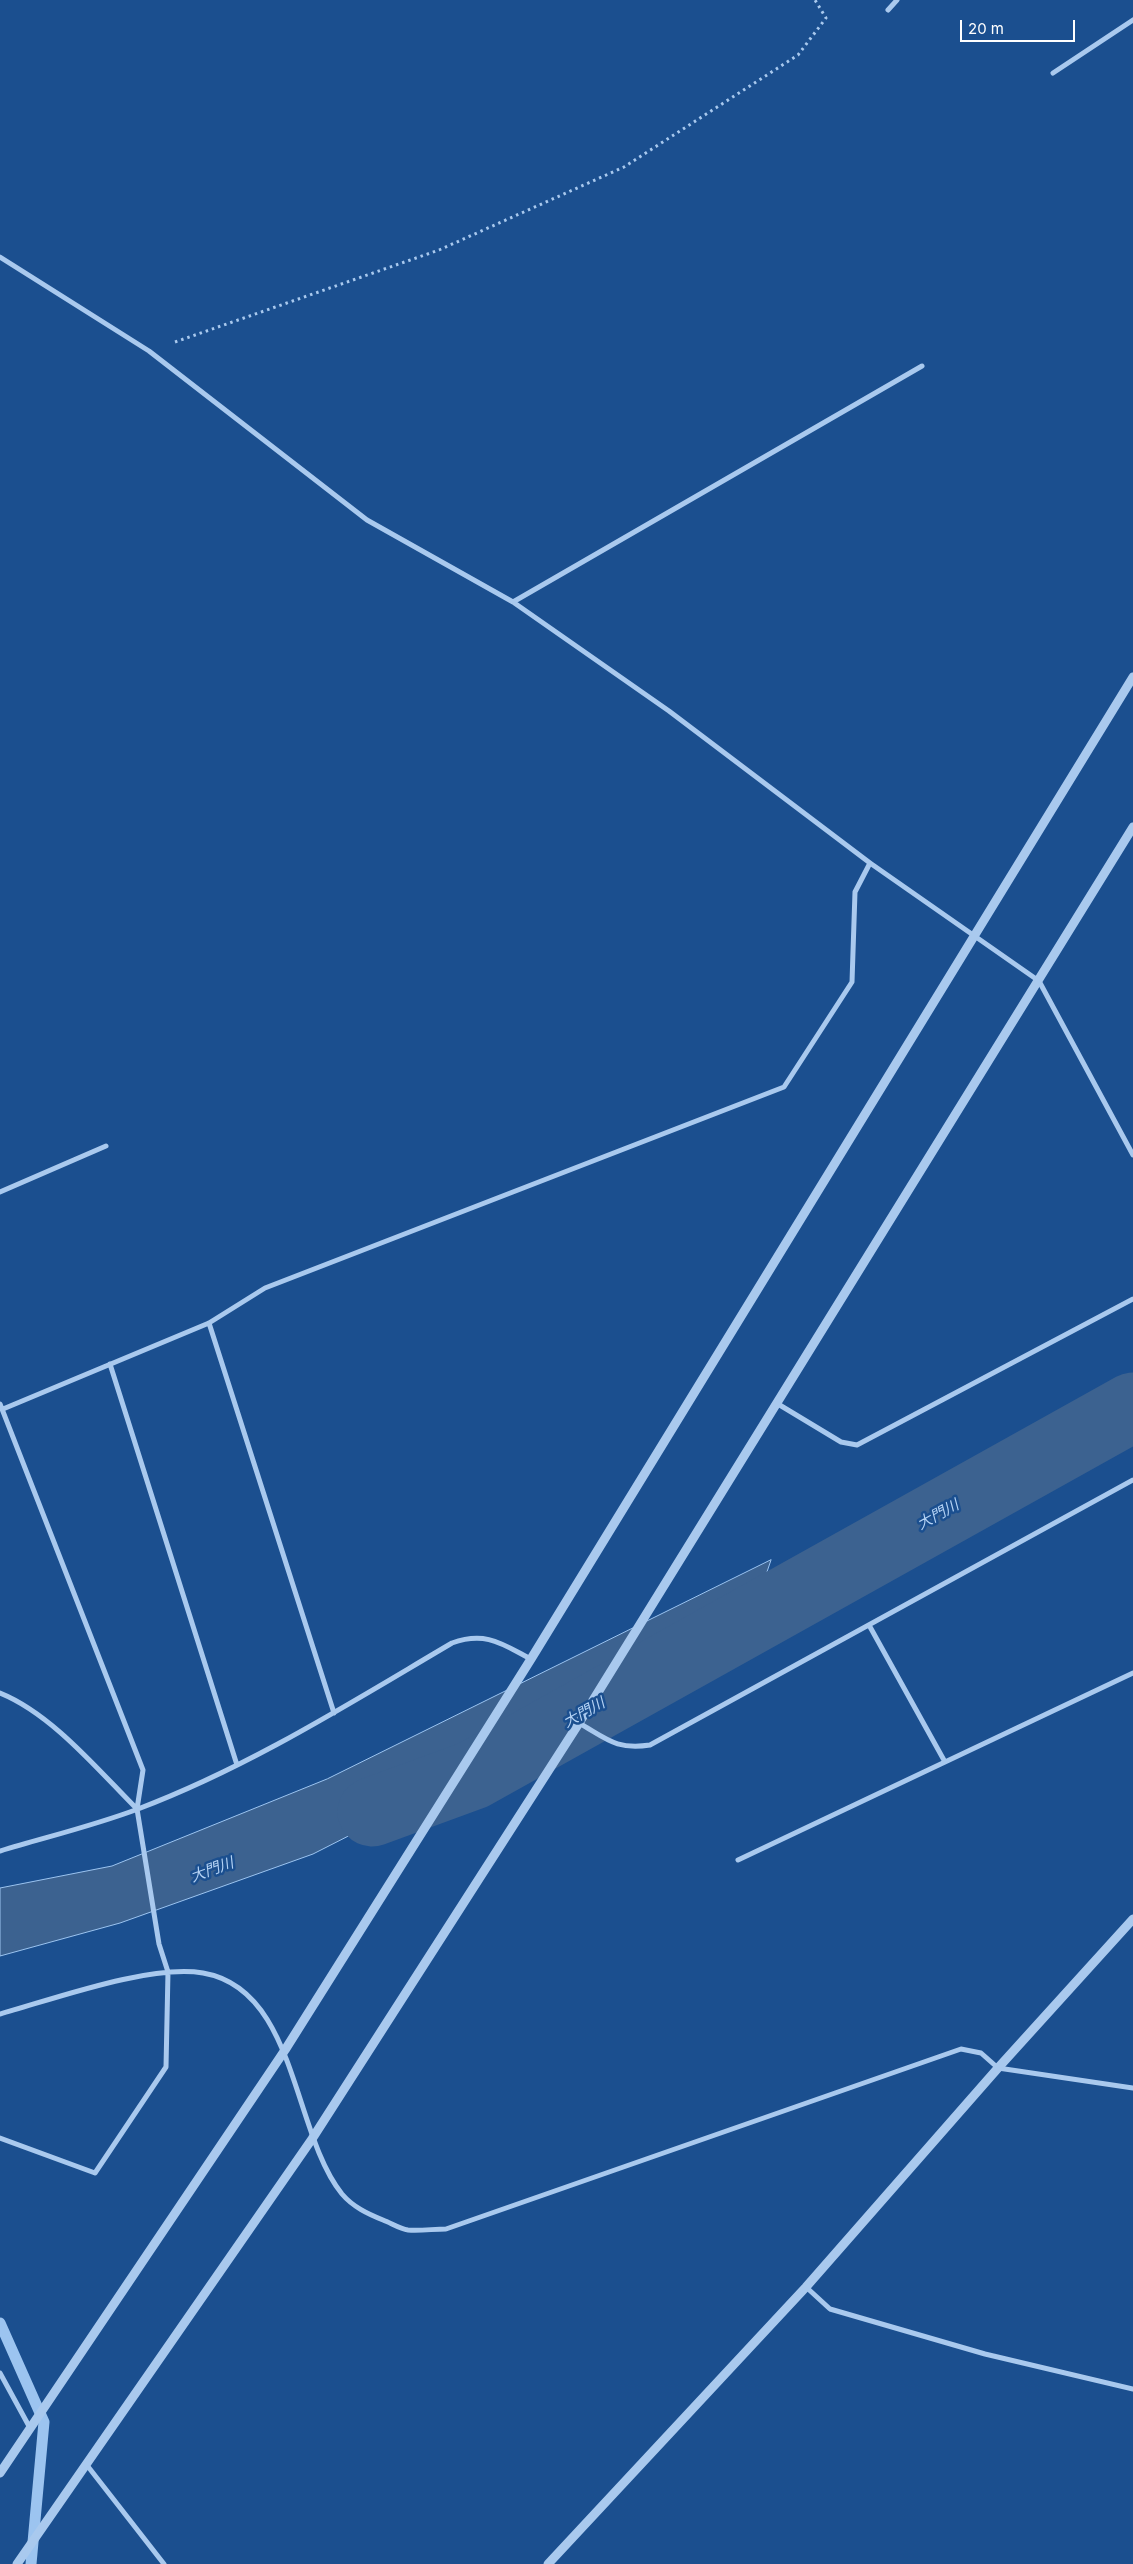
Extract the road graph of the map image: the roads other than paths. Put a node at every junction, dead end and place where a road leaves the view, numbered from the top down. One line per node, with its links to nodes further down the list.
1 (897, 0): 2 (street)
2 (888, 10)
3 (1133, 20): 4 (street)
4 (1053, 73)
5 (0, 257): 7 (street)
6 (922, 366): 7 (street)
7 (513, 602): 10 (street)
8 (1133, 677): 11 (street)
9 (1133, 828): 12 (street)
10 (870, 863): 11 (street); 17 (street)
11 (976, 936): 12 (street); 23 (street)
12 (1039, 981): 14 (street); 19 (street)
13 (106, 1146): 15 (street)
14 (1133, 1154)
15 (0, 1192)
16 (1133, 1298): 19 (street)
17 (209, 1323): 18 (street); 26 (street)
18 (110, 1364): 20 (street); 29 (street)
19 (778, 1404): 27 (street)
20 (1, 1406): 30 (street)
21 (1133, 1480): 22 (street)
22 (869, 1625): 27 (street); 28 (street)
23 (531, 1659): 26 (street); 36 (street)
24 (1133, 1673): 28 (street)
25 (0, 1693): 30 (street)
26 (334, 1713): 29 (street)
27 (579, 1723): 40 (street)
28 (945, 1762): 32 (street)
29 (237, 1765): 30 (street)
30 (137, 1810): 31 (street); 34 (street)
31 (0, 1851)
32 (738, 1860)
33 (1133, 1919): 37 (street)
34 (168, 1972): 35 (street); 36 (street); 39 (street)
35 (0, 2014)
36 (285, 2050): 40 (street); 44 (street)
37 (998, 2068): 38 (street); 40 (street); 41 (street)
38 (1133, 2088)
39 (0, 2138)
40 (312, 2139): 45 (street)
41 (806, 2287): 43 (street); 49 (street)
42 (0, 2373): 44 (street)
43 (1133, 2389)
44 (31, 2428): 46 (street)
45 (86, 2464): 47 (street); 48 (street)
46 (0, 2473)
47 (17, 2564)
48 (164, 2564)
49 (548, 2564)

